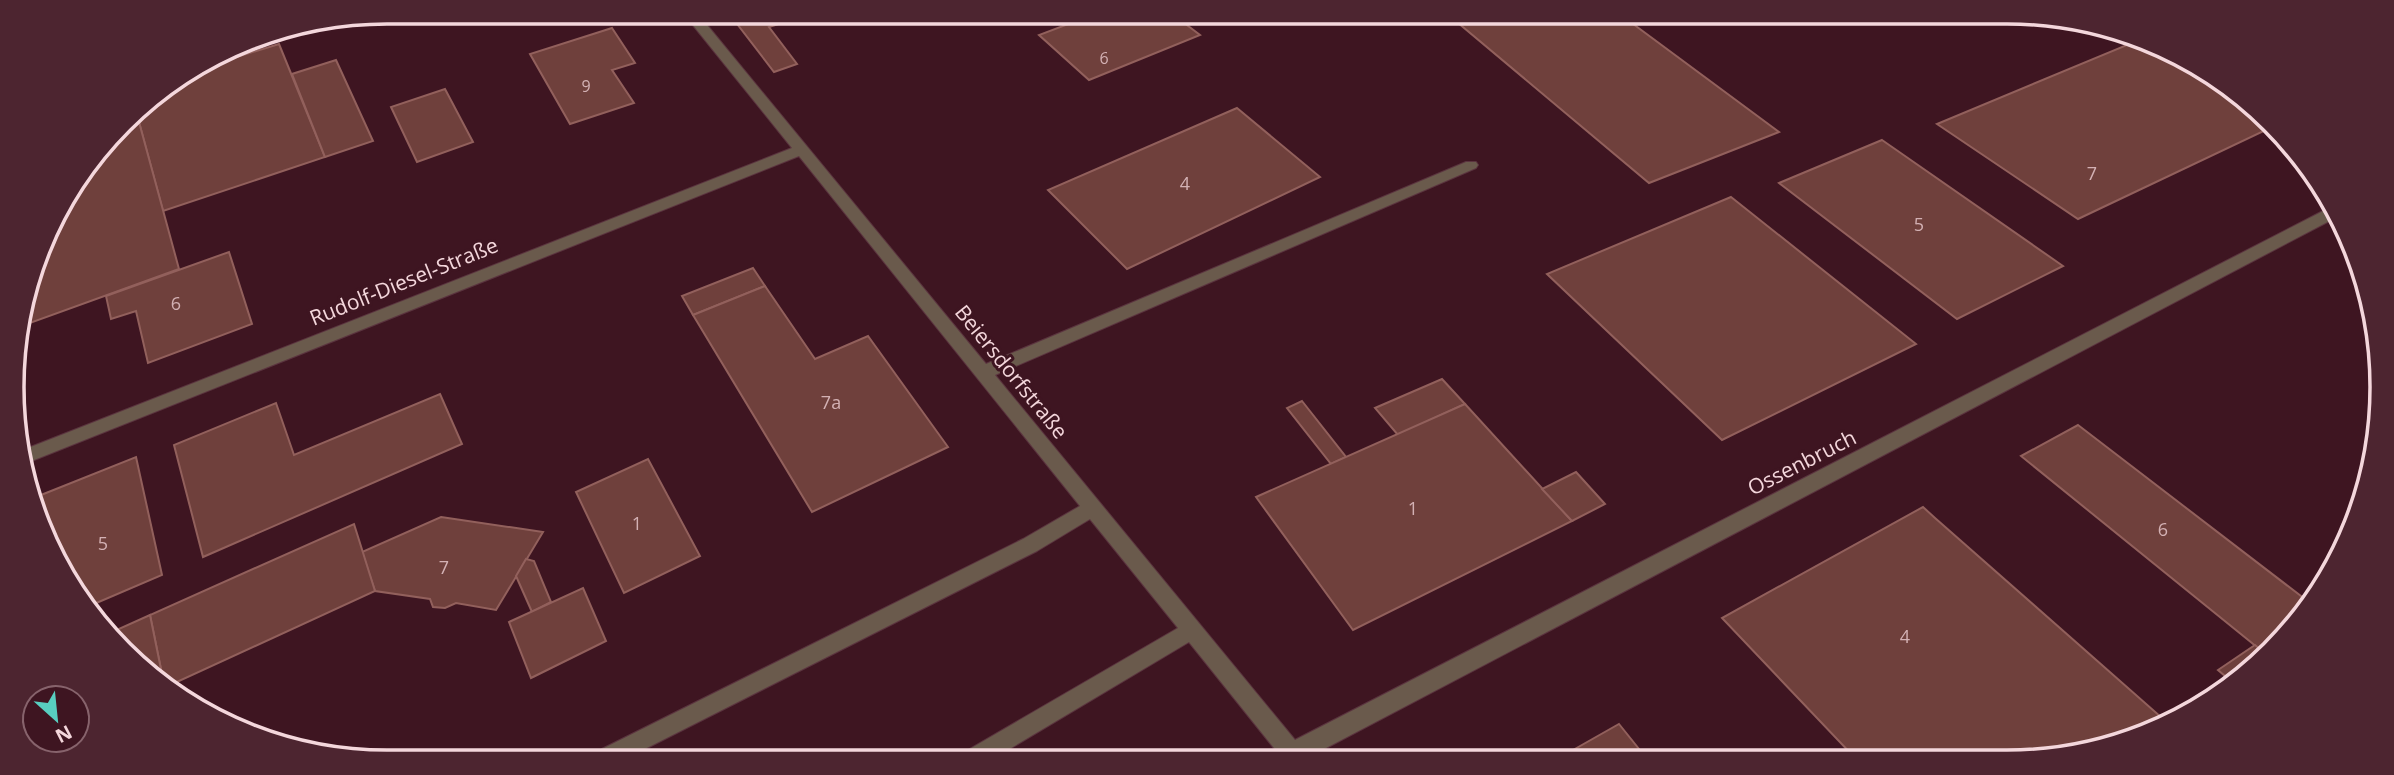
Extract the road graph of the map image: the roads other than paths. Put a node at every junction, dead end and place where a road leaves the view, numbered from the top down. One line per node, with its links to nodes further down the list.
1 (700, 24): 2 (street, Beiersdorfstraße)
2 (801, 150): 5 (street, Beiersdorfstraße); 6 (street, Rudolf-Diesel-Straße)
3 (1471, 165): 5 (street)
4 (2326, 216): 12 (street, Ossenbruch)
5 (982, 373): 7 (street, Beiersdorfstraße)
6 (30, 454)
7 (1092, 508): 8 (street, Beiersdorfstraße); 9 (street)
8 (1192, 630): 10 (street); 11 (street, Beiersdorfstraße)
9 (622, 750)
10 (988, 750)
11 (1290, 750)
12 (1304, 750)

